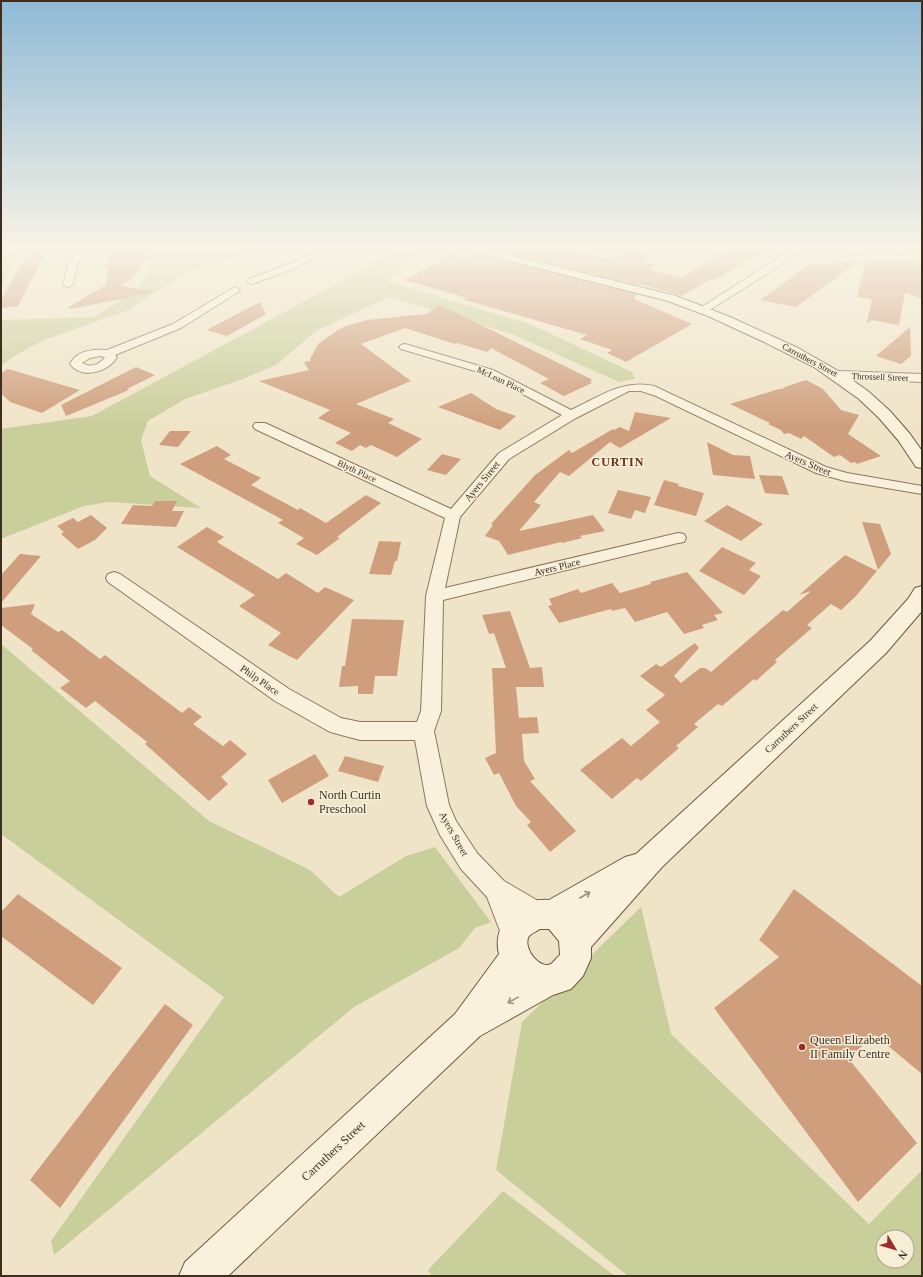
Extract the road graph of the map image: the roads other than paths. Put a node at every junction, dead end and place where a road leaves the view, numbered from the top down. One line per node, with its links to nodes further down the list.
1 (207, 308): 6 (street)
2 (695, 308): 4 (main road, Carruthers Street)
3 (706, 308): 4 (street)
4 (702, 310): 7 (main road, Carruthers Street)
5 (405, 347): 10 (street, McLean Place)
6 (108, 354)
7 (838, 375): 8 (street, Throssell Street); 9 (main road, Carruthers Street)
8 (922, 378): 9 (street, Throssell Street)
9 (856, 388): 12 (main road, Carruthers Street)
10 (571, 415): 13 (street, Ayers Street); 14 (street, Ayers Street)
11 (260, 426): 14 (street, Blyth Place)
12 (922, 463)
13 (922, 490)
14 (453, 516): 18 (street, Ayers Street)
15 (678, 538): 18 (street, Ayers Place)
16 (114, 578): 19 (street, Philp Place)
17 (922, 593): 20 (main road, Carruthers Street)
18 (435, 596): 19 (street, Ayers Street)
19 (424, 731): 21 (street, Ayers Street)
20 (652, 857): 22 (main road, Carruthers Street, one-way to 20); 23 (main road, Carruthers Street)
21 (496, 889): 22 (street, Ayers Street); 24 (street, Ayers Street)
22 (544, 914): 23 (main road); 24 (main road)
23 (575, 942): 25 (main road)
24 (514, 946): 25 (main road); 26 (main road, Carruthers Street)
25 (547, 981): 26 (main road, Carruthers Street, one-way to 26)
26 (467, 1026): 27 (main road, Carruthers Street)
27 (199, 1276)

